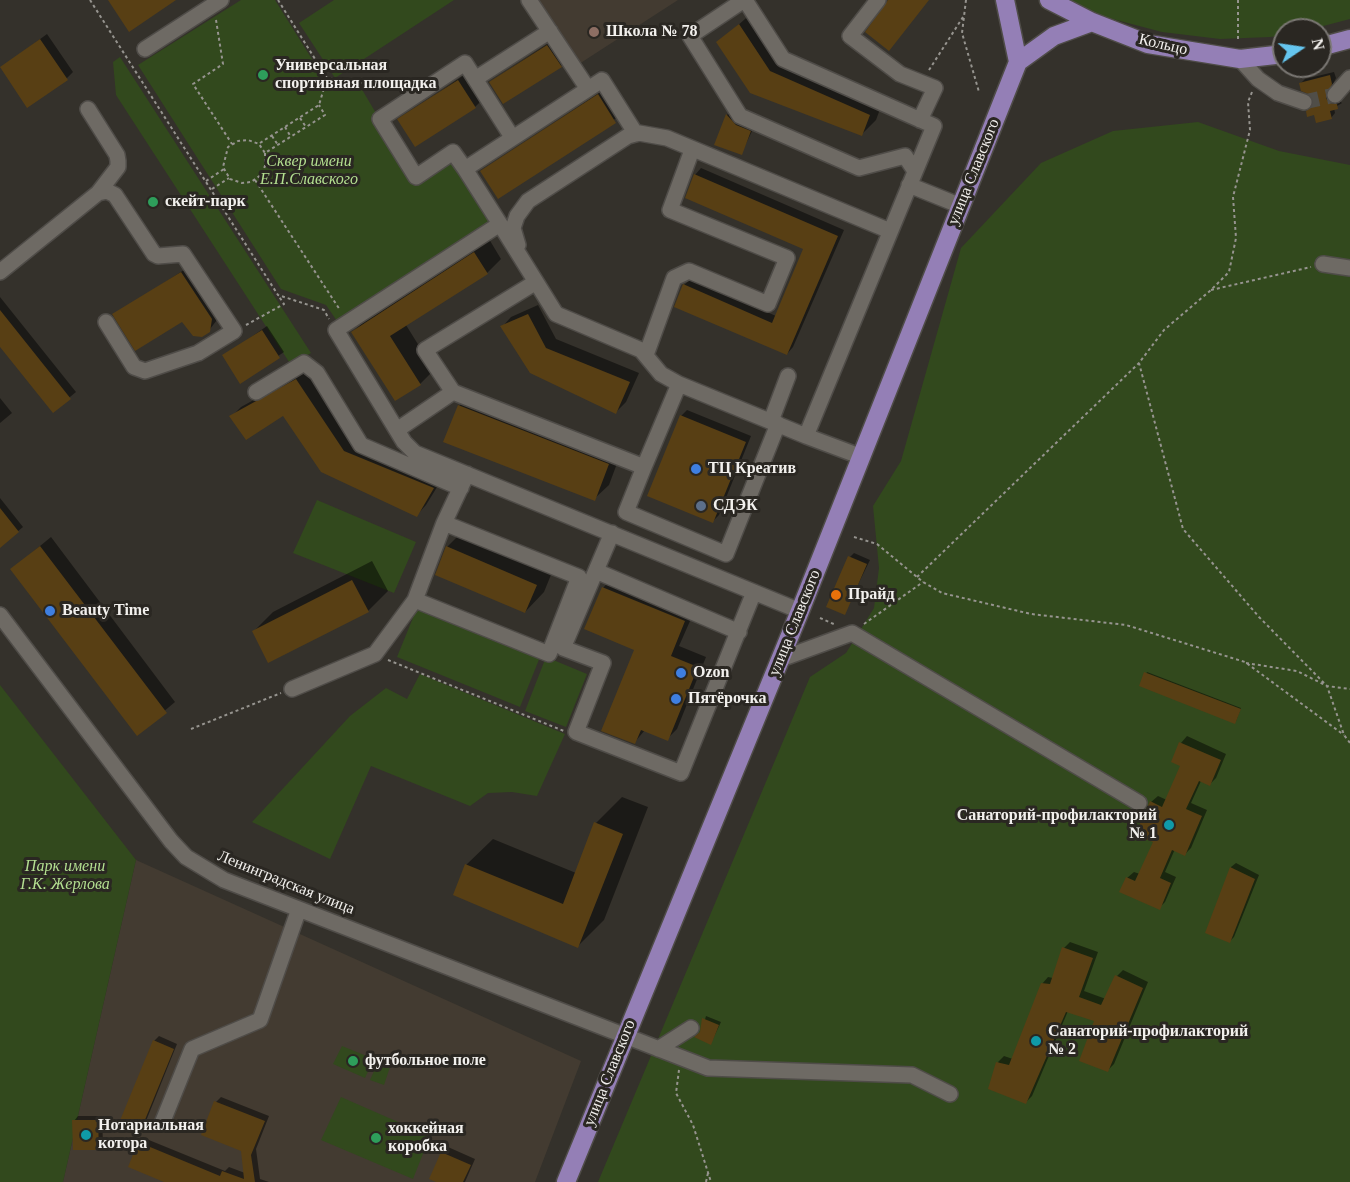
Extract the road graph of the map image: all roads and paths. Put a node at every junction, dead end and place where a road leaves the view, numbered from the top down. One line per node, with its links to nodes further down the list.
1 (90, 0): 51 (path)
2 (278, 0): 21 (path)
3 (529, 0): 13 (street)
4 (745, 0): 34 (street); 49 (street)
5 (878, 0): 25 (street)
6 (966, 0): 11 (path)
7 (1005, 0): 20 (main road)
8 (1049, 0): 12 (main road, Кольцо)
9 (1238, 0): 14 (path)
10 (217, 3): 17 (street); 41 (path)
11 (964, 16): 25 (path); 28 (path)
12 (1092, 22): 19 (main road, Кольцо); 20 (main road)
13 (549, 31): 23 (street); 26 (street)
14 (1238, 39)
15 (1350, 39): 16 (main road)
16 (1332, 44)
17 (145, 49)
18 (1272, 55): 19 (main road, Кольцо)
19 (1240, 59): 24 (street)
20 (1018, 62): 54 (main road, улица Славского)
21 (327, 78): 27 (path); 31 (path)
22 (1350, 78): 29 (street)
23 (475, 79): 27 (street); 40 (street)
24 (1258, 79): 30 (street); 62 (path)
25 (921, 82): 34 (street)
26 (588, 89): 37 (street); 40 (street)
27 (422, 91): 47 (street)
28 (979, 92)
29 (1335, 95)
30 (1304, 102)
31 (319, 105): 33 (path); 35 (path)
32 (88, 109): 53 (street)
33 (300, 118): 35 (path); 36 (path)
34 (920, 120): 49 (street)
35 (306, 127): 39 (path)
36 (285, 128): 38 (path); 39 (path)
37 (636, 134): 44 (street); 57 (street)
38 (272, 136): 42 (path); 43 (path)
39 (291, 137): 43 (path)
40 (512, 137): 47 (street)
41 (232, 144): 42 (path); 46 (path)
42 (259, 144): 45 (path)
43 (278, 145): 45 (path)
44 (692, 150): 56 (street); 67 (street)
45 (265, 153): 50 (path)
46 (224, 169): 48 (path); 51 (path)
47 (465, 169): 55 (street)
48 (229, 178): 50 (path); 52 (path)
49 (912, 178): 54 (street); 56 (street)
50 (255, 180): 65 (path)
51 (206, 181): 52 (path)
52 (211, 189): 63 (path)
53 (98, 193): 60 (street); 66 (street)
54 (961, 206): 76 (main road, улица Славского)
55 (500, 224): 57 (street); 65 (street)
56 (891, 231): 75 (street)
57 (521, 256): 61 (street)
58 (1323, 264): 59 (street); 62 (path)
59 (1350, 268)
60 (0, 272)
61 (536, 282): 67 (street); 72 (street)
62 (1211, 290): 68 (path)
63 (279, 295): 65 (path); 66 (path)
64 (106, 322): 66 (street)
65 (342, 327): 74 (street)
66 (234, 331)
67 (646, 355): 70 (street)
68 (1139, 363): 86 (path); 98 (path)
69 (788, 376): 73 (street)
70 (679, 384): 73 (street); 77 (street)
71 (256, 392): 79 (street)
72 (453, 392): 74 (street); 77 (street)
73 (775, 423): 75 (street); 83 (street)
74 (397, 430): 78 (street)
75 (806, 436): 76 (street)
76 (862, 457): 90 (main road, улица Славского)
77 (644, 467): 83 (street)
78 (467, 474): 79 (street); 81 (street)
79 (461, 488): 80 (street)
80 (444, 524): 89 (street); 89 (street)
81 (612, 533): 84 (street); 85 (street)
82 (854, 537): 86 (path)
83 (726, 554): 85 (street)
84 (596, 571): 93 (street); 93 (street)
85 (717, 577): 88 (street)
86 (916, 577): 87 (path)
87 (923, 582): 94 (path); 97 (path)
88 (754, 592): 90 (street); 93 (street)
89 (415, 600): 95 (street)
90 (800, 611): 96 (main road, улица Славского)
91 (0, 615): 106 (street, Ленинградская улица)
92 (820, 618): 94 (path)
93 (739, 632)
94 (852, 633): 96 (street); 105 (street)
95 (375, 654): 99 (street); 102 (path)
96 (781, 659): 108 (main road, улица Славского)
97 (1245, 662): 98 (path); 103 (path)
98 (1327, 686): 100 (path); 103 (path)
99 (292, 689): 101 (path)
100 (1350, 689)
101 (191, 729)
102 (571, 735)
103 (1344, 735): 104 (path)
104 (1350, 743)
105 (1139, 803)
106 (299, 909): 108 (street, Ленинградская улица); 112 (street)
107 (691, 1028): 109 (street)
108 (625, 1037): 109 (street, Ленинградская улица); 114 (main road, улица Славского)
109 (658, 1049): 110 (street, Ленинградская улица)
110 (681, 1058): 111 (street, Ленинградская улица); 113 (path)
111 (950, 1094)
112 (164, 1121)
113 (708, 1171): 115 (path); 116 (path)
114 (566, 1182)
115 (706, 1182)
116 (711, 1182)

